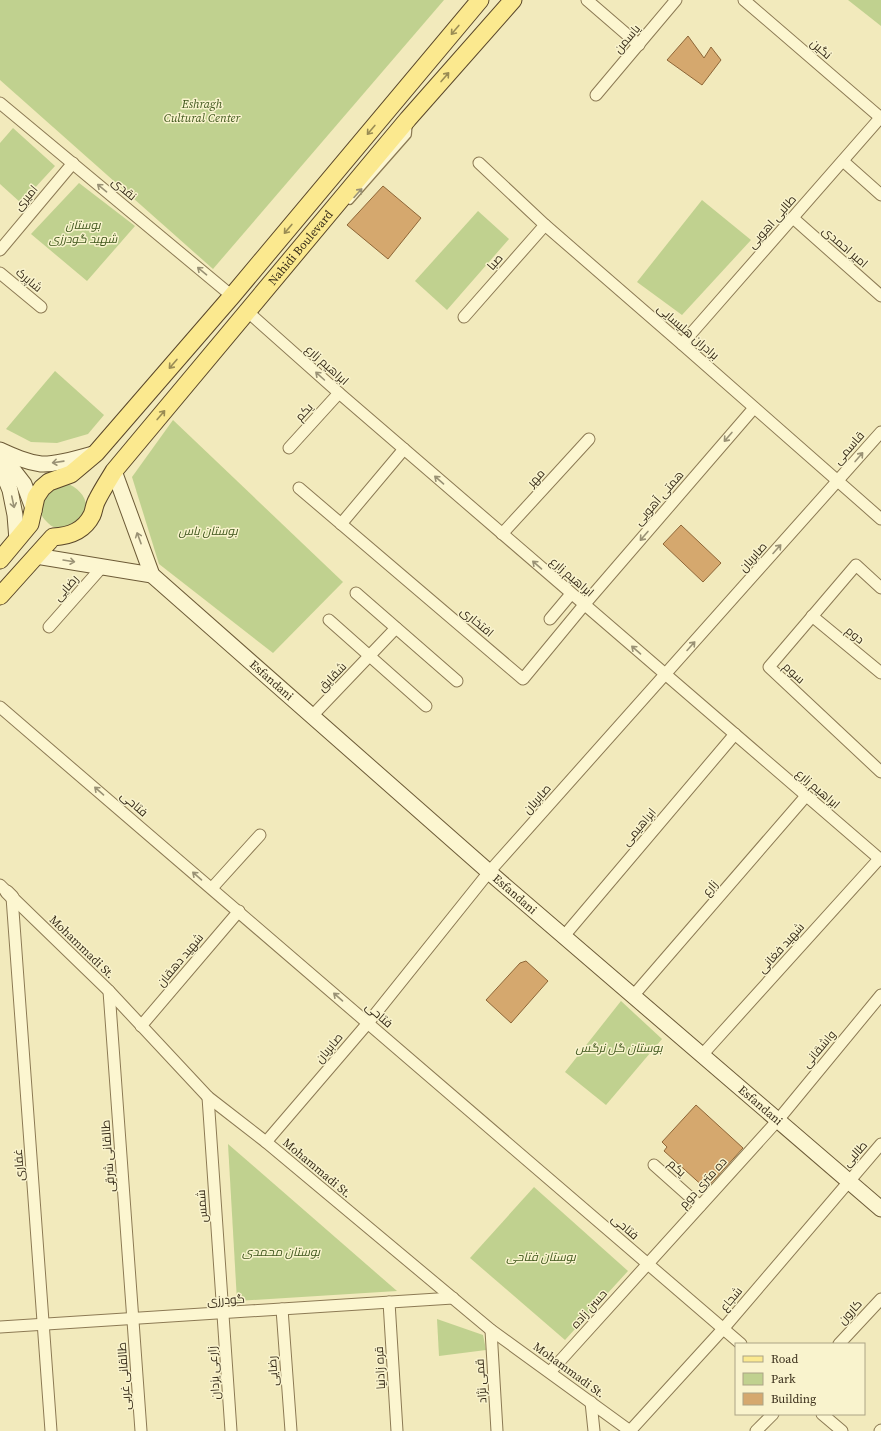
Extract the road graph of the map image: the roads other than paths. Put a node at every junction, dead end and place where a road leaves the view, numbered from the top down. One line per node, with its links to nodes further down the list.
1 (480, 0): 22 (main road, Nahidi Boulevard, one-way to 22)
2 (513, 0): 10 (main road, Nahidi Boulevard, one-way to 2)
3 (587, 0): 6 (street)
4 (744, 0): 9 (street, نگین)
5 (673, 1): 6 (street, یاسمن)
6 (639, 45): 7 (street, یاسمن)
7 (596, 95)
8 (0, 103): 12 (street, نقدی)
9 (881, 117): 11 (street, طالبی اهویی)
10 (408, 119): 15 (lane, one-way to 10); 19 (main road, Nahidi Boulevard)
11 (843, 161): 14 (street); 17 (street, طالبی اهویی)
12 (72, 163): 20 (street, امیری); 22 (street, نقدی, one-way to 12)
13 (479, 163): 18 (street, برادران هلیسایی)
14 (881, 194)
15 (345, 207)
16 (334, 216): 19 (lane)
17 (793, 218): 23 (street, امیر احمدی); 30 (street, طالبی اهویی)
18 (545, 225): 27 (street, صبا); 30 (street, برادران هلیسایی)
19 (318, 228): 26 (main road, Nahidi Boulevard)
20 (0, 250)
21 (0, 273): 24 (street, شاپرک)
22 (232, 296): 25 (main road, Nahidi Boulevard)
23 (881, 296)
24 (41, 307)
25 (220, 310): 28 (main road); 29 (main road, Nahidi Boulevard)
26 (248, 312): 28 (main road, Nahidi Boulevard); 32 (street, ابراهیم زارع, one-way to 26)
27 (464, 317)
28 (236, 326): 31 (main road, Nahidi Boulevard)
29 (199, 334): 31 (main road); 40 (main road, Nahidi Boulevard, one-way to 40)
30 (682, 344): 33 (street, برادران هلیسایی)
31 (212, 354): 42 (main road, Nahidi Boulevard, one-way to 31)
32 (339, 393): 36 (street, یکم); 37 (street, ابراهیم زارع)
33 (754, 408): 43 (street, برادران هلیسایی); 58 (street, همتی آهویی, one-way to 58)
34 (881, 432): 43 (street, قاسمی, one-way to 34)
35 (589, 439): 48 (street, مهر)
36 (289, 448)
37 (404, 449): 47 (street); 48 (street, ابراهیم زارع, one-way to 37)
38 (0, 450): 40 (main road, one-way to 38)
39 (0, 453): 45 (main road)
40 (96, 453): 45 (main road, Nahidi Boulevard)
41 (0, 466): 49 (main road, one-way to 49)
42 (114, 471): 50 (main road, Nahidi Boulevard); 53 (main road, one-way to 42)
43 (837, 482): 46 (street, برادران هلیسایی); 66 (street, صابریان, one-way to 43)
44 (299, 488): 47 (street, افتخاری)
45 (34, 511): 49 (main road)
46 (881, 519)
47 (341, 524): 58 (street, افتخاری)
48 (502, 534): 56 (street, ابراهیم زارع, one-way to 48)
49 (18, 540): 51 (main road)
50 (36, 556): 52 (main road, one-way to 52); 57 (main road)
51 (0, 560)
52 (102, 567): 53 (main road); 62 (street, رضایی)
53 (152, 575): 70 (main road, Esfandani)
54 (881, 588): 59 (street, سوم)
55 (356, 593): 63 (street)
56 (572, 594): 58 (street, ابراهیم زارع); 60 (street)
57 (0, 596)
58 (584, 605): 66 (street, ابراهیم زارع, one-way to 58)
59 (812, 616): 65 (street, دوم); 72 (street, سوم)
60 (550, 619)
61 (329, 620): 64 (street)
62 (49, 627)
63 (396, 628): 64 (street, شقایق); 67 (street)
64 (370, 656): 68 (street); 70 (street, شقایق)
65 (881, 673)
66 (665, 675): 71 (street, ابراهیم زارع); 76 (street, صابریان)
67 (457, 681)
68 (426, 706)
69 (0, 707): 77 (street, فتاحی, one-way to 69)
70 (312, 716): 76 (main road, Esfandani)
71 (735, 734): 73 (street, ابراهیم زارع); 80 (street, ابراهیمی)
72 (881, 772)
73 (806, 796): 75 (street, ابراهیم زارع); 83 (street, زارع)
74 (260, 835): 77 (street)
75 (880, 860): 86 (street, شهید فغانی)
76 (489, 872): 80 (main road, Esfandani); 84 (street, صابریان)
77 (212, 888): 79 (street, فتاحی)
78 (5, 891): 81 (street, Mohammadi St.); 102 (street, غفاری)
79 (239, 911): 84 (street, فتاحی, one-way to 79); 85 (street, شهید دهقان)
80 (564, 936): 83 (main road, Esfandani)
81 (109, 991): 85 (street, Mohammadi St.); 101 (street, طالقانی شرقی)
82 (881, 995): 88 (street, واشقانی)
83 (633, 996): 86 (main road, Esfandani)
84 (368, 1023): 89 (street, صابریان); 95 (street, فتاحی)
85 (141, 1026): 87 (street, Mohammadi St.)
86 (702, 1055): 88 (main road, Esfandani)
87 (208, 1097): 89 (street, Mohammadi St.); 100 (street, شمس)
88 (778, 1120): 92 (main road, Esfandani); 93 (street, ده متری دوم)
89 (266, 1142): 96 (street, Mohammadi St.)
90 (881, 1144): 92 (street, طالبی)
91 (654, 1165): 93 (street, یکم)
92 (848, 1181): 94 (main road, Esfandani); 104 (street, شجاع)
93 (700, 1206): 95 (street, ده متری دوم)
94 (881, 1209)
95 (648, 1264): 104 (street, فتاحی); 108 (street, حسن زاده)
96 (453, 1298): 98 (street, گودرزی); 105 (street, Mohammadi St.)
97 (881, 1299): 107 (street, کارون)
98 (389, 1302): 99 (street, گودرزی); 116 (street, قره زادنیا)
99 (282, 1309): 100 (street, گودرزی); 115 (street, رضایی)
100 (222, 1313): 101 (street, گودرزی); 114 (street, زارعی یزدان)
101 (133, 1319): 102 (street, گودرزی); 113 (street, طالقانی غربی)
102 (44, 1324): 103 (street, گودرزی); 112 (street, غفاری)
103 (0, 1327)
104 (723, 1329): 106 (street, فتاحی); 119 (street, شجاع)
105 (491, 1330): 108 (street, Mohammadi St.); 117 (street, قمی نژاد)
106 (740, 1343)
107 (840, 1343)
108 (550, 1372): 109 (street, Mohammadi St.)
109 (591, 1402): 118 (street); 119 (street, Mohammadi St.)
110 (772, 1415): 120 (street)
111 (823, 1415): 121 (street)
112 (51, 1431)
113 (141, 1431)
114 (231, 1431)
115 (291, 1431)
116 (397, 1431)
117 (497, 1431)
118 (594, 1431)
119 (630, 1431)
120 (756, 1431)
121 (842, 1431)

